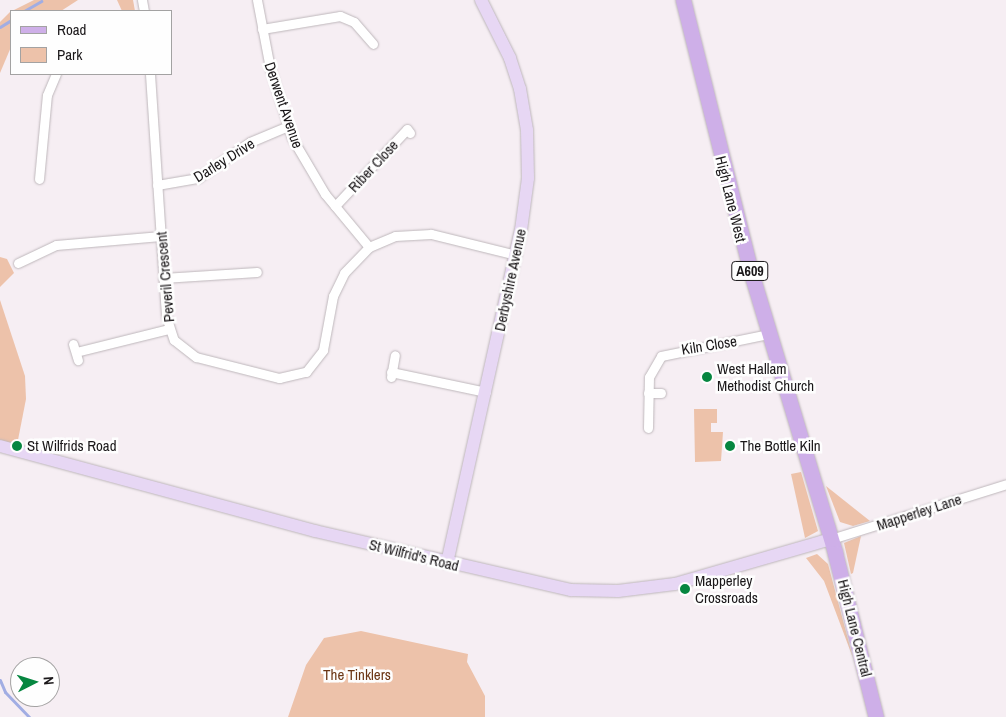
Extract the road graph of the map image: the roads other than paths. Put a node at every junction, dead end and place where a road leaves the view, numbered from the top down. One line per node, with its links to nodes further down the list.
1 (256, 0): 4 (street, Derwent Avenue)
2 (481, 0): 18 (street, Derbyshire Avenue)
3 (683, 0): 26 (main road, High Lane West / A609)
4 (262, 29): 5 (street); 8 (street, Derwent Avenue)
5 (373, 44)
6 (56, 75): 11 (street)
7 (150, 75): 13 (street, Peveril Crescent)
8 (288, 126): 13 (street, Darley Drive); 14 (street, Derwent Avenue)
9 (410, 133): 14 (street, Riber Close)
10 (29, 159): 11 (street)
11 (40, 160): 12 (street)
12 (39, 179)
13 (157, 185): 15 (street, Peveril Crescent)
14 (336, 206): 16 (street, Derwent Avenue)
15 (161, 236): 17 (street); 24 (street, Peveril Crescent)
16 (369, 247): 18 (street, Peveril Crescent); 25 (street, Peveril Crescent)
17 (36, 255): 20 (street); 21 (street)
18 (516, 255): 29 (street, Derbyshire Avenue)
19 (241, 262): 23 (street)
20 (18, 264)
21 (41, 264)
22 (257, 272): 23 (street)
23 (242, 273): 24 (street)
24 (163, 278): 25 (street, Peveril Crescent)
25 (169, 329): 27 (street)
26 (768, 334): 30 (street, Kiln Close); 35 (main road, High Lane West / A609)
27 (76, 352)
28 (395, 355): 29 (street)
29 (486, 392): 36 (street, Derbyshire Avenue)
30 (648, 393): 31 (street); 32 (street, Kiln Close)
31 (661, 393)
32 (648, 428)
33 (0, 446): 36 (street, St Wilfrid's Road)
34 (1006, 484): 35 (street, Mapperley Lane)
35 (831, 539): 36 (street, St Wilfrid's Road); 37 (main road, High Lane Central / A609)
36 (447, 563)
37 (876, 717)

